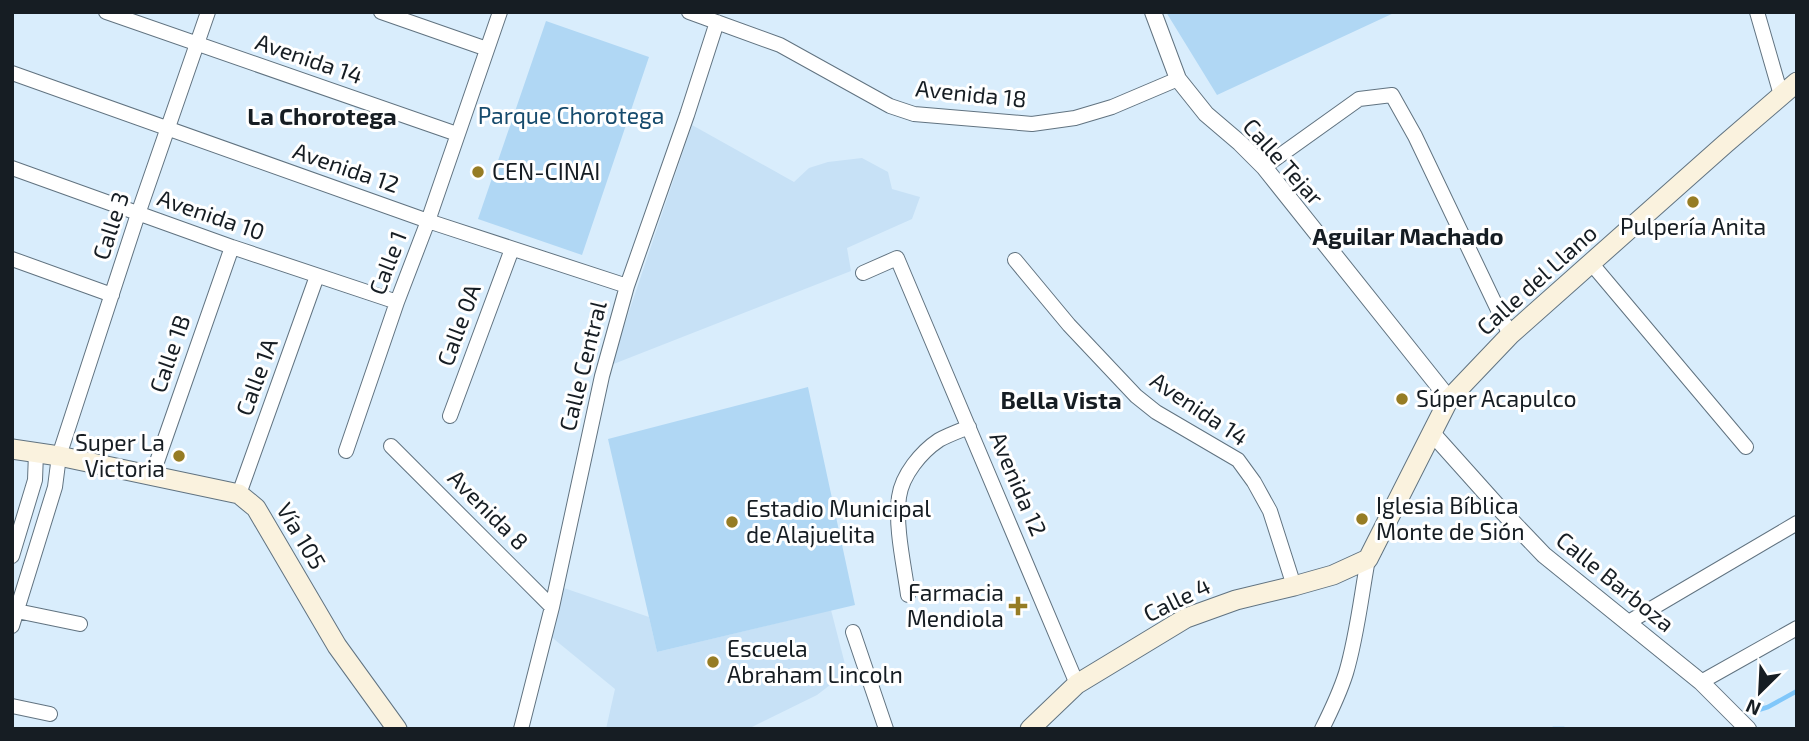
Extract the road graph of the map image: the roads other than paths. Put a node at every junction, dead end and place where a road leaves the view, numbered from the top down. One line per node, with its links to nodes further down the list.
1 (106, 12): 9 (street, Avenida 14)
2 (208, 12): 9 (street, Calle 3)
3 (381, 12): 10 (street)
4 (500, 12): 10 (street, Calle 1)
5 (689, 12): 8 (street, Avenida 18)
6 (1153, 12): 12 (street, Calle Tejar)
7 (1757, 12): 14 (street)
8 (717, 22): 12 (street, Avenida 18); 28 (street, Calle Central)
9 (197, 44): 15 (street, Calle 3); 16 (street, Avenida 14)
10 (487, 49): 16 (street, Calle 1)
11 (12, 73): 15 (street, Avenida 12)
12 (1178, 79): 17 (street, Calle Tejar)
13 (1797, 82): 14 (main road, Calle del Llano)
14 (1781, 95): 25 (main road, Calle del Llano)
15 (168, 130): 19 (street, Calle 3); 20 (street, Avenida 12)
16 (457, 134): 20 (street, Calle 1)
17 (1264, 167): 31 (street); 32 (street, Calle Tejar)
18 (12, 168): 19 (street, Avenida 10)
19 (138, 214): 21 (street, Avenida 10); 29 (street, Calle 3)
20 (428, 221): 22 (street, Avenida 12); 30 (street, Calle 1)
21 (232, 247): 27 (street, Avenida 10); 42 (street, Calle 1B)
22 (512, 249): 28 (street, Avenida 12); 33 (street, Calle 0A)
23 (12, 259): 29 (street)
24 (1015, 260): 47 (street, Avenida 14)
25 (1591, 263): 31 (main road, Calle del Llano); 37 (street)
26 (863, 273): 34 (street, Avenida 12)
27 (317, 276): 30 (street, Avenida 10); 43 (street, Calle 1A)
28 (626, 285): 49 (street, Calle Central)
29 (112, 295): 41 (street, Calle 3)
30 (397, 302): 39 (street, Calle 1)
31 (1510, 335): 32 (main road, Calle del Llano)
32 (1449, 399): 35 (main road, Calle del Llano)
33 (450, 416)
34 (969, 427): 48 (street); 57 (street, Avenida 12)
35 (1432, 433): 46 (main road, Calle del Llano); 51 (street, Calle Barboza)
36 (391, 446): 49 (street, Avenida 8)
37 (1746, 447)
38 (12, 449): 40 (main road)
39 (346, 451)
40 (36, 453): 41 (main road); 45 (street)
41 (60, 456): 42 (main road); 50 (street, Calle 3)
42 (152, 476): 43 (main road)
43 (239, 494): 60 (main road, Vía 105)
44 (1797, 523): 51 (street)
45 (12, 556)
46 (1368, 559): 47 (main road, Calle 4); 64 (street)
47 (1294, 586): 57 (main road, Calle 4)
48 (908, 595)
49 (552, 607): 61 (street, Calle Central)
50 (14, 611): 52 (street); 53 (street, Calle 3)
51 (1627, 623): 56 (street, Calle Barboza)
52 (80, 624)
53 (12, 626)
54 (1797, 628): 56 (street)
55 (853, 632): 62 (street)
56 (1701, 681): 65 (street, Calle Barboza)
57 (1077, 684): 63 (main road, Calle 4)
58 (12, 706): 59 (street)
59 (50, 713)
60 (397, 729)
61 (521, 729)
62 (886, 729)
63 (1030, 729)
64 (1322, 729)
65 (1748, 729)

